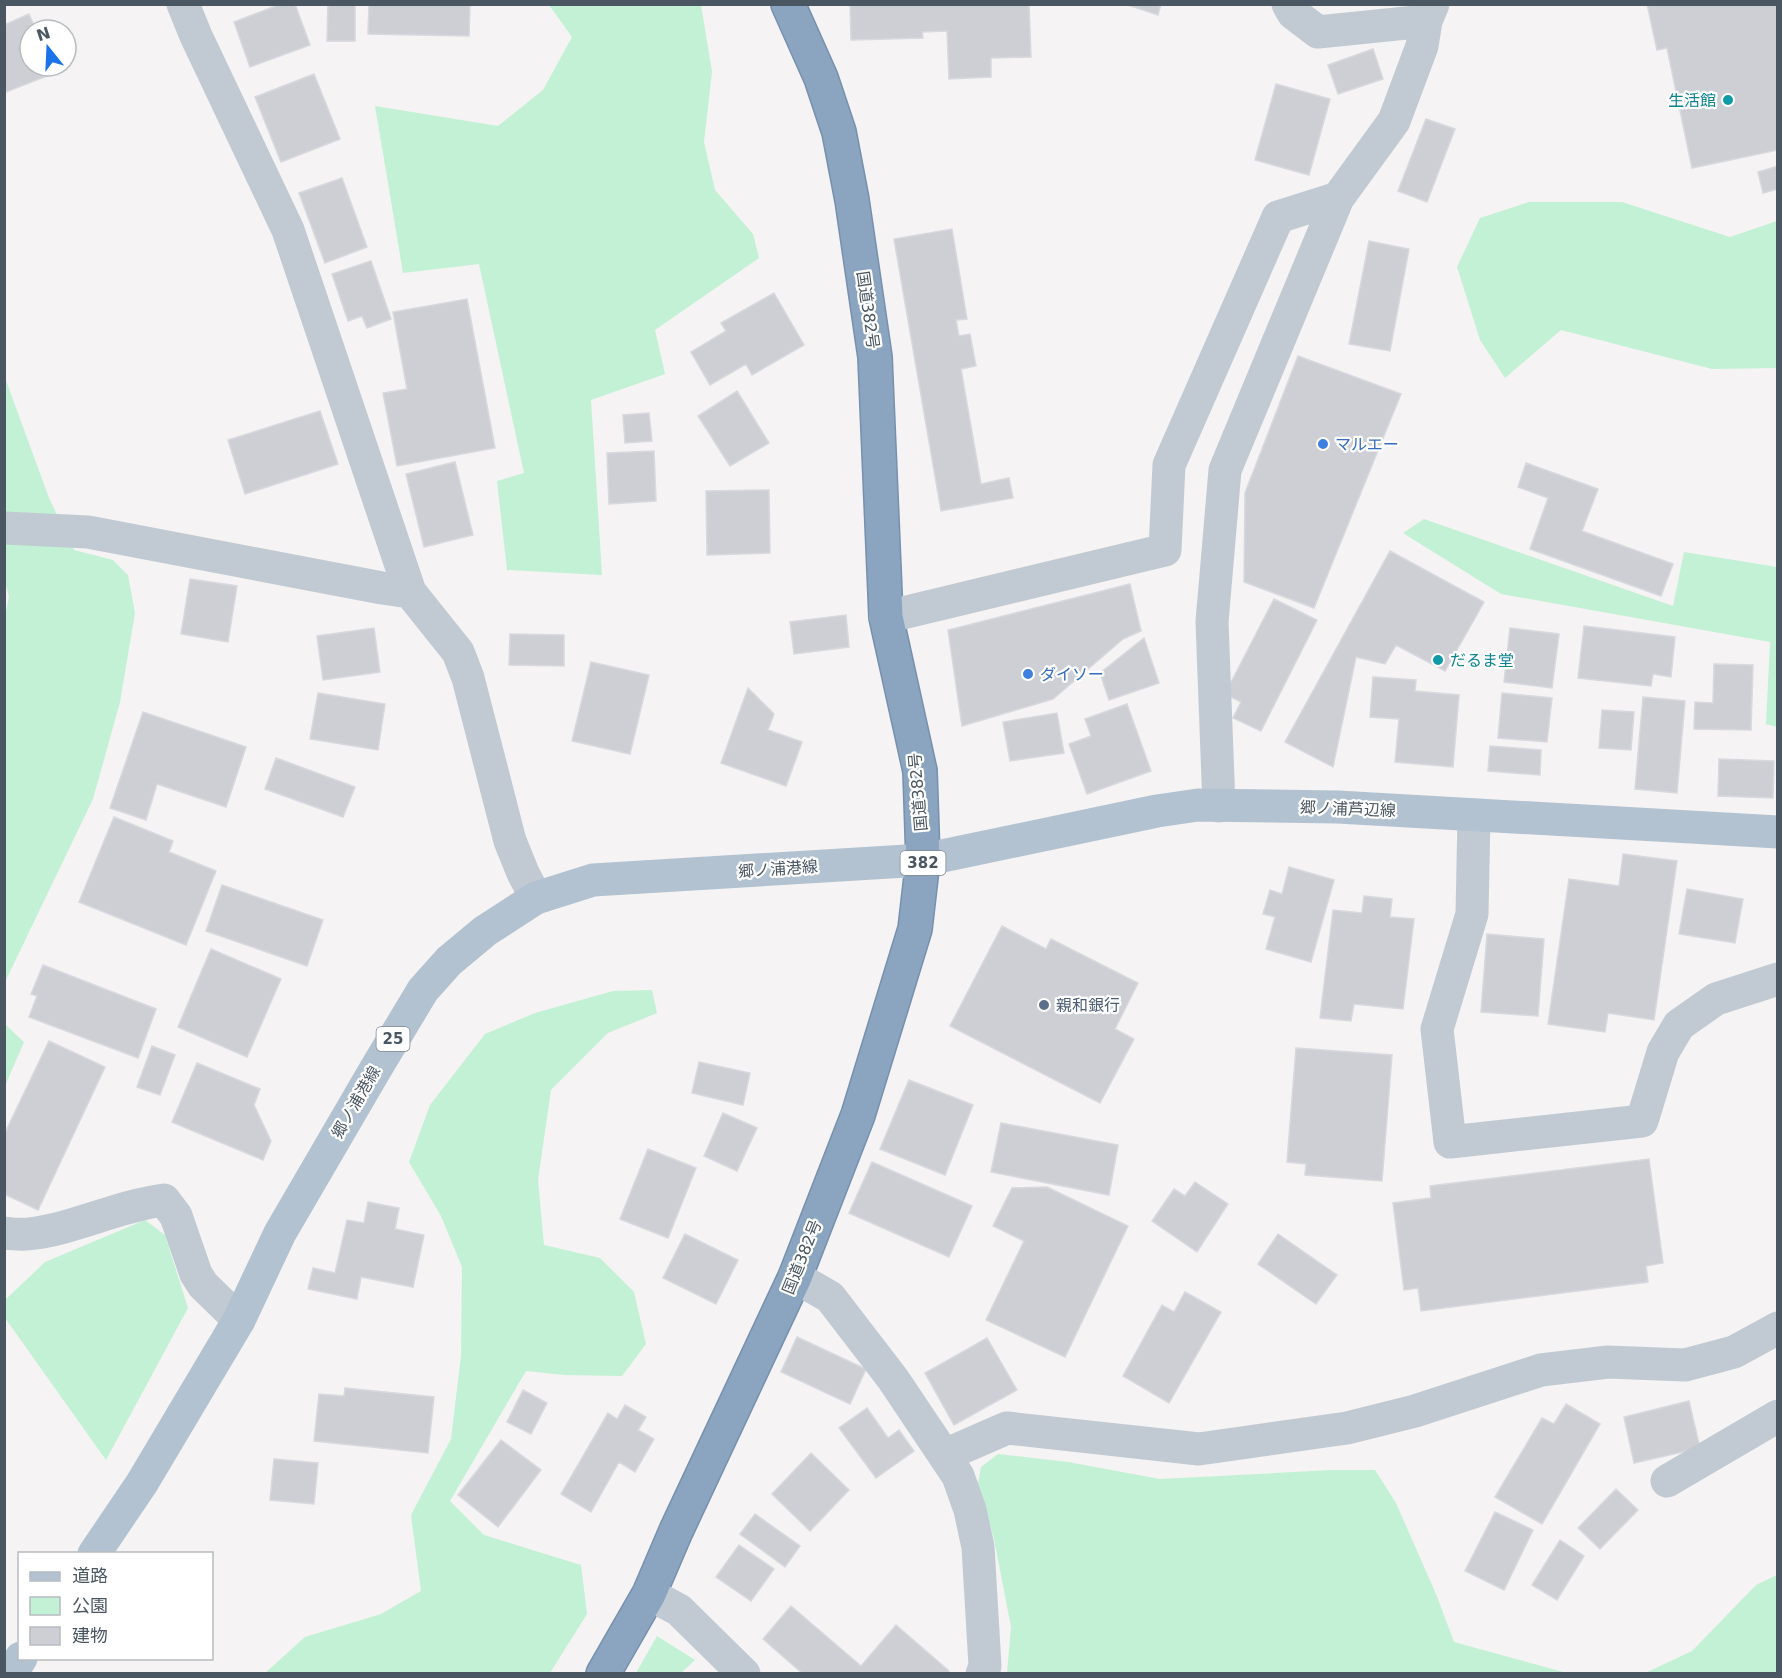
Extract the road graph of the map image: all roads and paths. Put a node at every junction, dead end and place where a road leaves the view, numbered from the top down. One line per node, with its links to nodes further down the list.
1 (183, 4): 7 (street)
2 (788, 4): 8 (highway, 国道382号 / 382)
3 (1288, 4): 4 (street)
4 (1429, 13): 5 (street)
5 (1338, 198): 8 (street); 9 (street)
6 (4, 528): 7 (street)
7 (410, 592): 13 (street)
8 (886, 617): 12 (highway, 国道382号 / 382)
9 (1219, 806): 10 (main road, 郷ノ浦芦辺線); 12 (main road, 郷ノ浦芦辺線)
10 (1474, 815): 11 (main road, 郷ノ浦芦辺線); 14 (street)
11 (1778, 832)
12 (923, 860): 13 (main road, 郷ノ浦港線 / 25); 16 (highway, 国道382号 / 382)
13 (536, 898): 17 (main road, 郷ノ浦港線 / 25)
14 (1778, 979)
15 (4, 1233): 17 (street)
16 (795, 1277): 20 (street); 23 (highway, 国道382号 / 382)
17 (239, 1320): 22 (main road, 郷ノ浦港線 / 25)
18 (1778, 1328): 20 (street)
19 (1778, 1416): 21 (street)
20 (945, 1455): 28 (street)
21 (1666, 1481)
22 (95, 1552)
23 (649, 1594): 26 (highway, 国道382号 / 382); 27 (street)
24 (20, 1660): 25 (main road)
25 (10, 1674)
26 (603, 1674)
27 (744, 1674)
28 (982, 1674)

